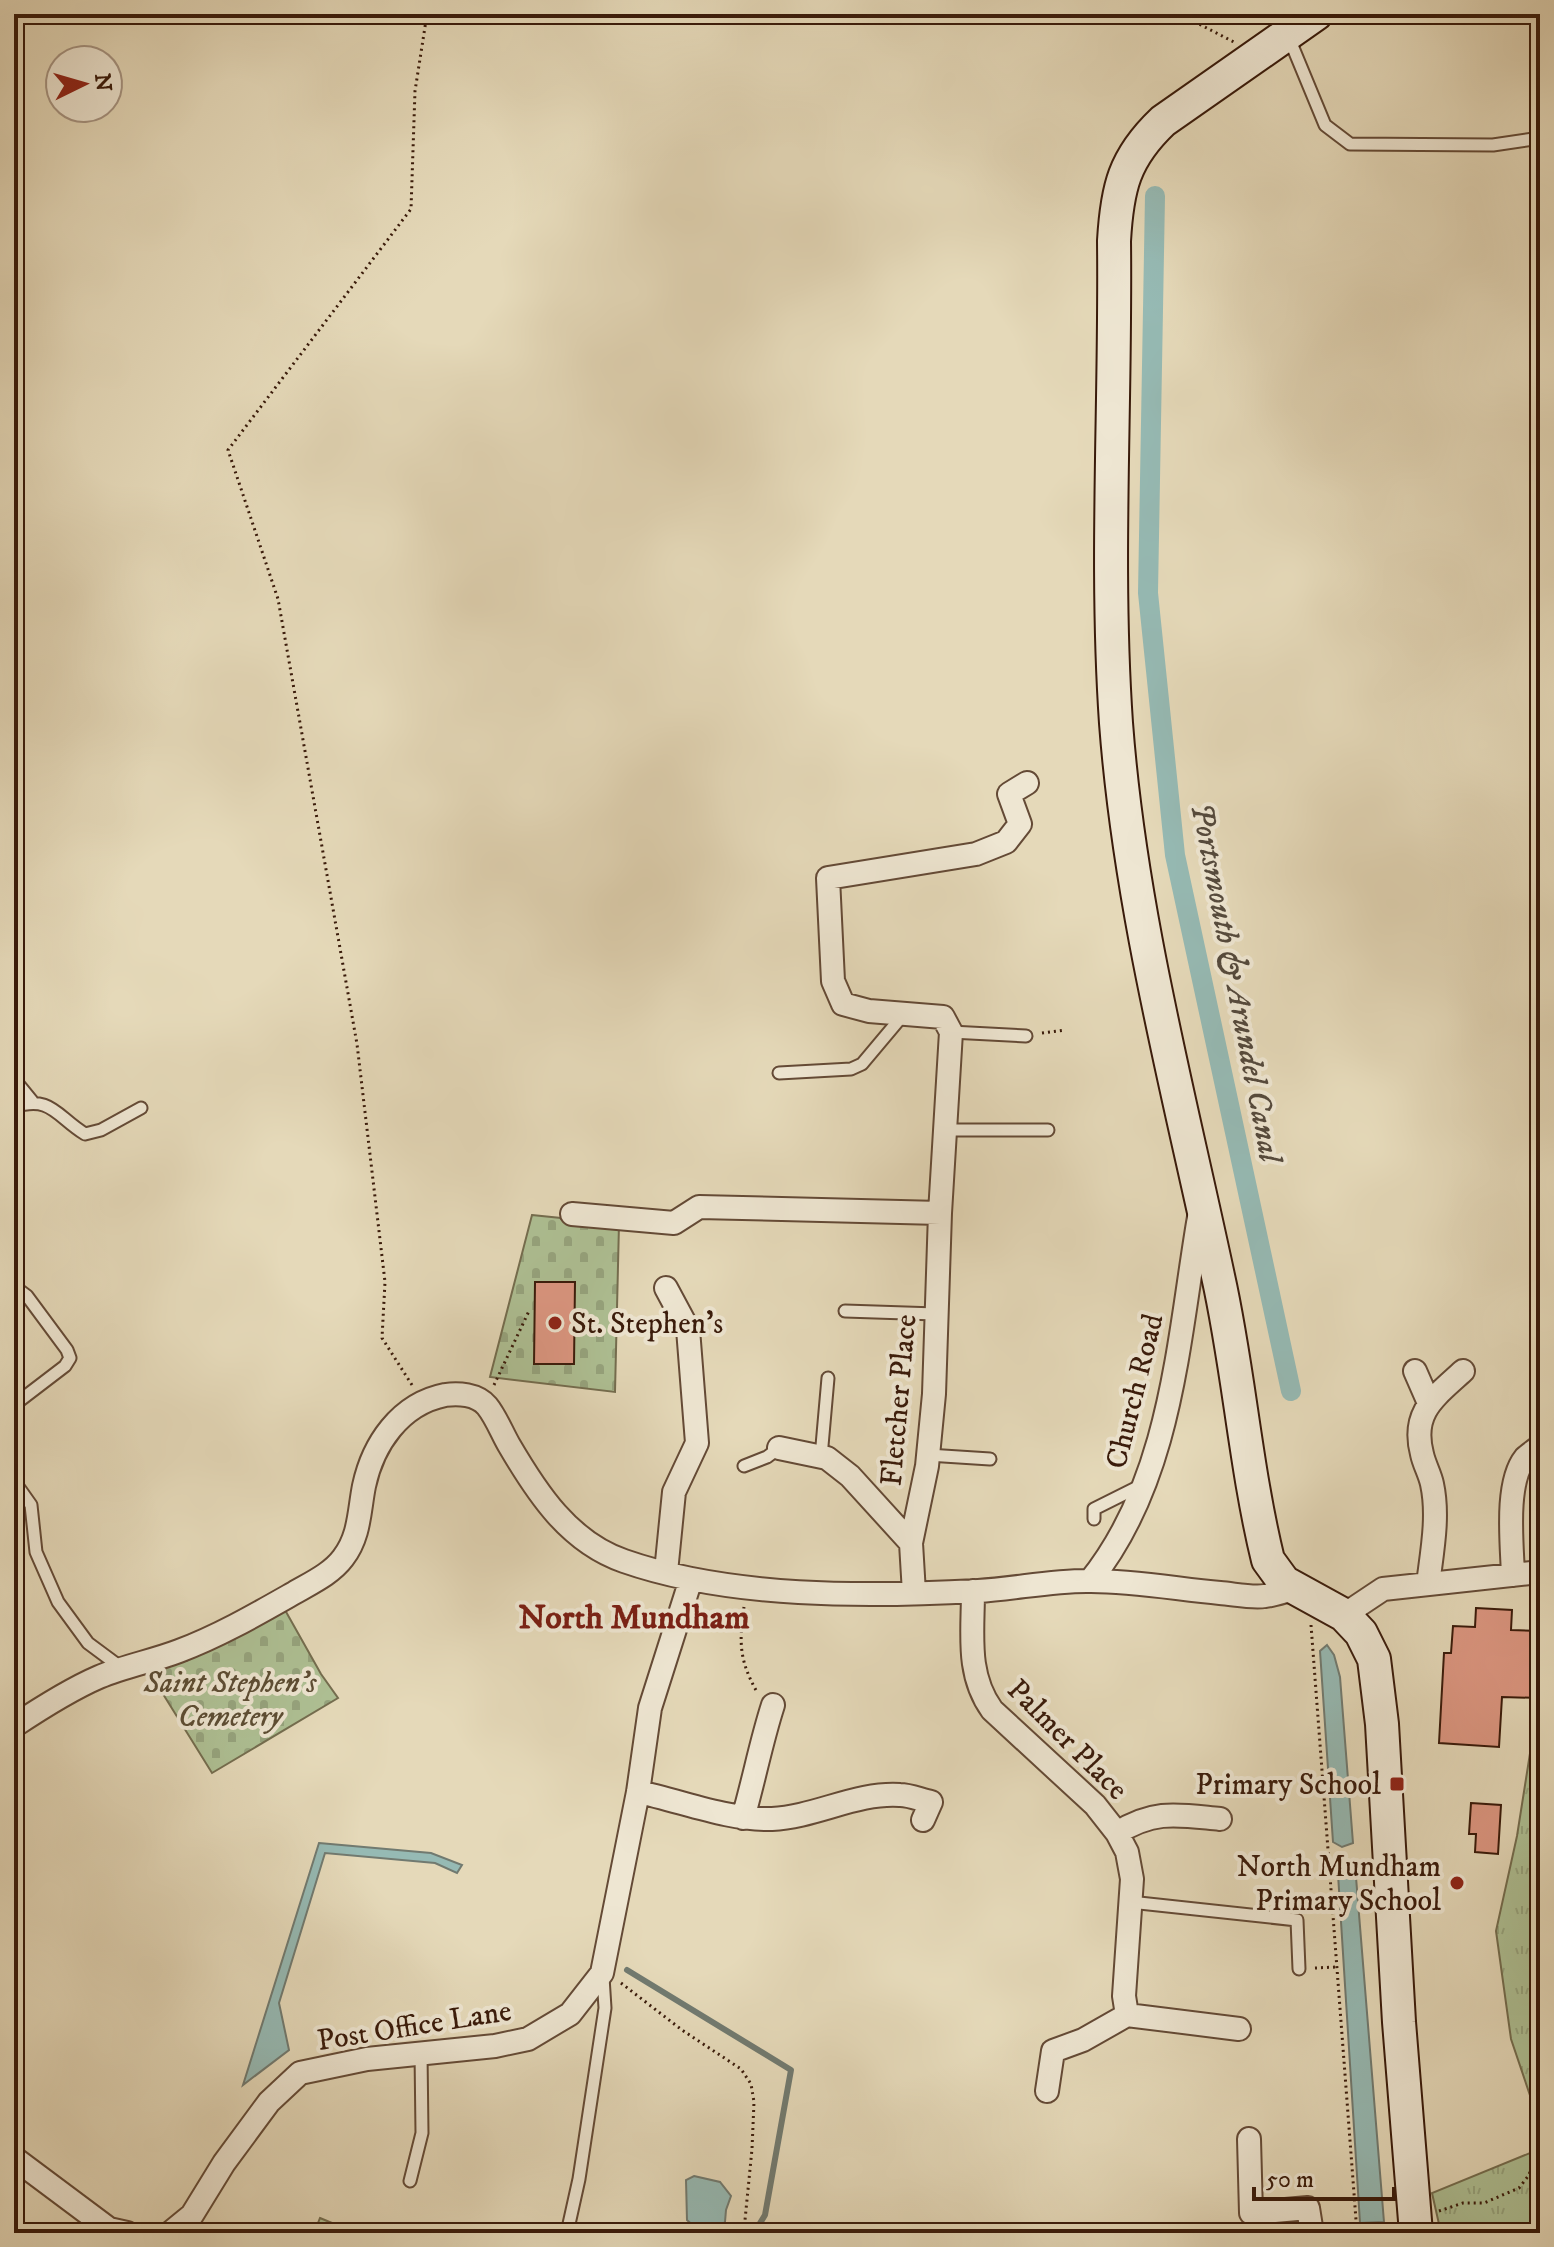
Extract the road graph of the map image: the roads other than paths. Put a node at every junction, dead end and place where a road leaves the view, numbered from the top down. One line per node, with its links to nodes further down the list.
1 (1316, 14): 2 (main road)
2 (1288, 35): 3 (lane); 15 (main road)
3 (1540, 138)
4 (1027, 783): 5 (street)
5 (905, 1014): 6 (street); 8 (lane)
6 (951, 1032): 7 (lane); 13 (street, Fletcher Place)
7 (1026, 1036)
8 (779, 1073)
9 (14, 1079): 10 (lane)
10 (32, 1101): 11 (lane); 12 (lane)
11 (14, 1107)
12 (141, 1108)
13 (945, 1130): 14 (lane); 16 (street, Fletcher Place)
14 (1048, 1130)
15 (1202, 1204): 34 (street, Church Road); 45 (main road)
16 (940, 1213): 17 (street); 21 (street, Fletcher Place)
17 (572, 1214)
18 (666, 1288): 37 (street)
19 (14, 1293): 26 (lane)
20 (845, 1311): 21 (lane)
21 (936, 1314): 29 (street, Fletcher Place)
22 (1415, 1371): 25 (street)
23 (1463, 1371): 25 (street)
24 (828, 1378): 30 (lane)
25 (1429, 1403): 42 (street)
26 (14, 1405)
27 (1540, 1446): 39 (street)
28 (779, 1448): 30 (street); 32 (lane)
29 (928, 1455): 31 (lane); 36 (street, Fletcher Place)
30 (821, 1457): 36 (street)
31 (990, 1459)
32 (744, 1466)
33 (14, 1481): 47 (lane)
34 (1142, 1485): 35 (lane); 41 (street, Church Road)
35 (1094, 1519)
36 (911, 1543): 44 (street, Fletcher Place)
37 (666, 1572): 40 (street); 47 (street)
38 (1540, 1572): 39 (street)
39 (1513, 1575): 42 (street)
40 (691, 1579): 44 (street); 50 (street, Post Office Lane)
41 (1090, 1581): 43 (street); 45 (street)
42 (1428, 1584): 46 (street)
43 (973, 1591): 44 (street); 54 (street, Palmer Place)
44 (914, 1593)
45 (1303, 1593): 46 (main road)
46 (1344, 1615): 65 (main road)
47 (124, 1669): 49 (street)
48 (773, 1705): 51 (street)
49 (14, 1726)
50 (638, 1792): 51 (street); 57 (street, Post Office Lane)
51 (743, 1818): 53 (street)
52 (1220, 1819): 54 (street, Palmer Place)
53 (923, 1820)
54 (1117, 1833): 55 (street, Palmer Place)
55 (1130, 1902): 56 (lane); 58 (street, Palmer Place)
56 (1299, 1969)
57 (602, 1973): 60 (street, Post Office Lane); 68 (lane)
58 (1127, 2015): 59 (street); 61 (street)
59 (1239, 2029)
60 (421, 2053): 64 (lane); 67 (street, Post Office Lane)
61 (1047, 2091)
62 (1249, 2139): 69 (street)
63 (14, 2158): 66 (street)
64 (410, 2181)
65 (1415, 2225)
66 (127, 2233)
67 (170, 2233)
68 (567, 2233)
69 (1312, 2233)

